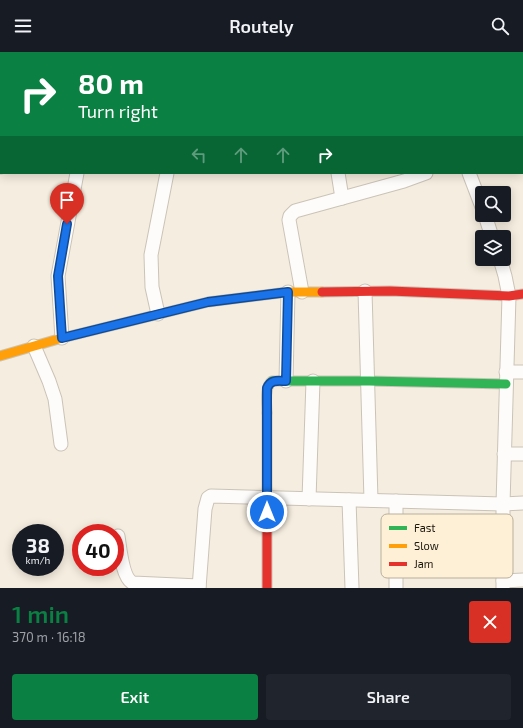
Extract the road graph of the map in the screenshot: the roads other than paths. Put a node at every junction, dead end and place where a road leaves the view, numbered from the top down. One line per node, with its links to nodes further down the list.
1 (77, 174): 15 (street)
2 (167, 174): 14 (street)
3 (338, 174): 7 (street)
4 (423, 174): 7 (street)
5 (469, 174): 6 (street)
6 (475, 189)
7 (342, 198): 11 (street)
8 (502, 266): 13 (street)
9 (365, 291): 11 (street); 13 (street); 22 (street)
10 (288, 292): 11 (street); 14 (street); 20 (street)
11 (302, 292)
12 (523, 294): 13 (street)
13 (509, 296): 19 (street)
14 (158, 314): 15 (street)
15 (62, 338): 16 (street)
16 (34, 346): 17 (street); 23 (street)
17 (0, 356)
18 (523, 372): 19 (street)
19 (506, 378): 22 (street); 24 (street)
20 (286, 381): 21 (street); 26 (street)
21 (313, 381): 22 (street); 27 (street)
22 (369, 381): 29 (street)
23 (61, 444)
24 (504, 454): 25 (street); 32 (street)
25 (523, 454)
26 (266, 497): 27 (street); 38 (street); 39 (street)
27 (309, 499): 28 (street)
28 (349, 500): 29 (street); 40 (street)
29 (371, 500): 30 (street)
30 (396, 501): 32 (street); 33 (street)
31 (523, 503): 32 (street)
32 (503, 504): 34 (street)
33 (396, 514)
34 (503, 514)
35 (124, 568): 38 (street)
36 (523, 580): 37 (street)
37 (503, 584)
38 (199, 587)
39 (268, 588)
40 (352, 588)

